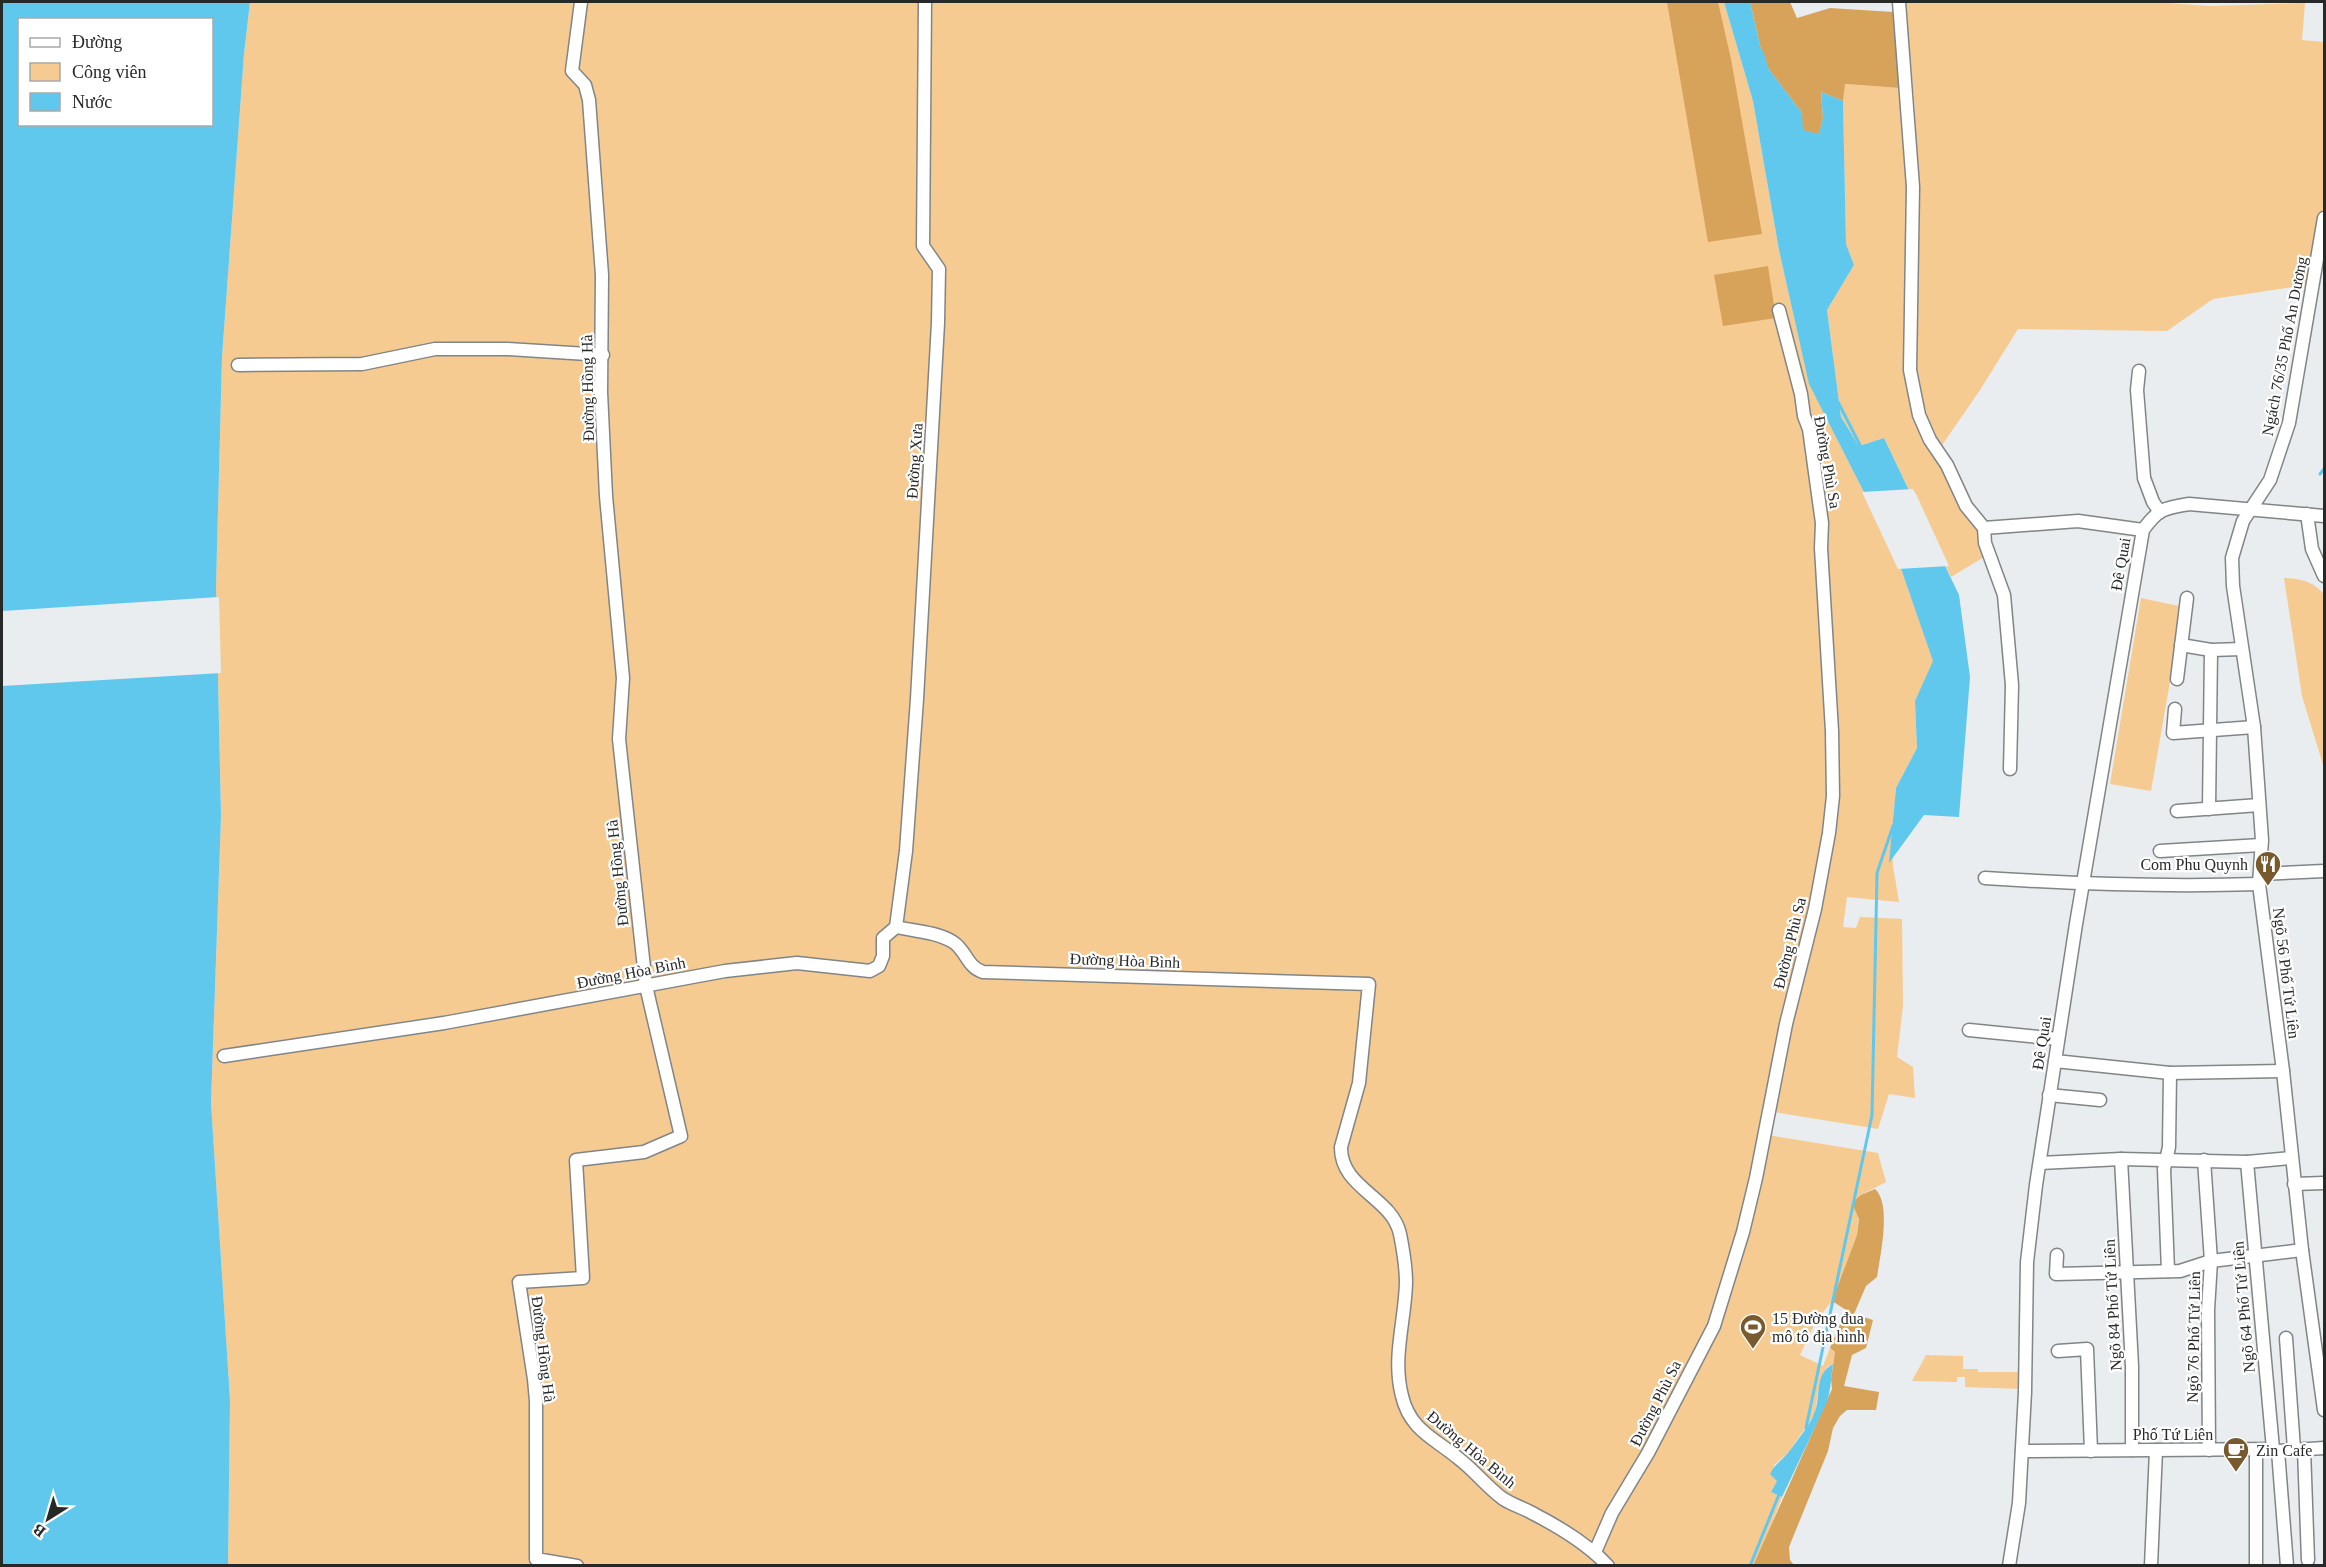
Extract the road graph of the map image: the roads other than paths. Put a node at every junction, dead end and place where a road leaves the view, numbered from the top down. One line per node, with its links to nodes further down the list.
1 (581, 2): 6 (street, Đường Hồng Hà)
2 (925, 2): 34 (street, Đường Xưa)
3 (1899, 2): 13 (street)
4 (2325, 218): 9 (street, Ngách 76/35 Phố An Dương)
5 (1779, 310): 70 (street, Đường Phù Sa)
6 (603, 355): 7 (street); 35 (street, Đường Hồng Hà)
7 (238, 364)
8 (2139, 370): 10 (street)
9 (2251, 509): 10 (street); 11 (street); 18 (street, Ngõ 56 Phố Tứ Liên)
10 (2160, 512): 14 (street)
11 (2307, 514): 12 (street); 15 (street)
12 (2325, 516)
13 (1984, 528): 14 (street); 24 (street)
14 (2143, 530): 33 (street, Đê Quai)
15 (2325, 576)
16 (2187, 598): 17 (street)
17 (2181, 645): 19 (street); 20 (street)
18 (2242, 649): 19 (street); 22 (street, Ngõ 56 Phố Tứ Liên)
19 (2211, 650): 23 (street)
20 (2177, 679)
21 (2175, 710): 23 (street)
22 (2254, 727): 23 (street); 25 (street, Ngõ 56 Phố Tứ Liên)
23 (2210, 730): 26 (street)
24 (2010, 770)
25 (2259, 805): 26 (street); 28 (street, Ngõ 56 Phố Tứ Liên)
26 (2209, 809): 27 (street)
27 (2177, 810)
28 (2261, 845): 29 (street); 32 (street, Ngõ 56 Phố Tứ Liên)
29 (2160, 851)
30 (2325, 871): 32 (street)
31 (1985, 878): 33 (street)
32 (2259, 879): 33 (street); 40 (street, Ngõ 56 Phố Tứ Liên)
33 (2083, 884): 37 (street, Đê Quai)
34 (896, 927): 35 (street, Đường Hòa Bình); 70 (street, Đường Hòa Bình)
35 (646, 986): 38 (street, Đường Hòa Bình); 72 (street, Đường Hồng Hà)
36 (1969, 1030): 37 (street)
37 (2058, 1039): 39 (street, Đê Quai)
38 (224, 1056)
39 (2055, 1061): 41 (street); 42 (street, Đê Quai)
40 (2283, 1071): 41 (street); 44 (street, Ngõ 56 Phố Tứ Liên)
41 (2170, 1073): 46 (street)
42 (2049, 1095): 43 (street); 49 (street, Đê Quai)
43 (2100, 1100)
44 (2291, 1158): 48 (street); 51 (street, Ngõ 56 Phố Tứ Liên)
45 (2121, 1159): 46 (street); 49 (street); 56 (street, Ngõ 84 Phố Tứ Liên)
46 (2168, 1160): 47 (street); 57 (street)
47 (2204, 1160): 48 (street); 55 (street, Ngõ 76 Phố Tứ Liên)
48 (2247, 1162): 53 (street, Ngõ 64 Phố Tứ Liên)
49 (2040, 1163): 68 (street, Đê Quai)
50 (2325, 1183): 51 (street)
51 (2294, 1184): 52 (street, Ngõ 56 Phố Tứ Liên)
52 (2302, 1250): 53 (street); 60 (street, Ngõ 56 Phố Tứ Liên)
53 (2255, 1254): 55 (street); 67 (street, Ngõ 64 Phố Tứ Liên)
54 (2057, 1255): 56 (street)
55 (2211, 1261): 57 (street); 65 (street, Ngõ 76 Phố Tứ Liên)
56 (2127, 1271): 57 (street); 63 (street, Ngõ 84 Phố Tứ Liên)
57 (2168, 1271)
58 (2286, 1338): 62 (street)
59 (2058, 1351): 69 (street)
60 (2325, 1410)
61 (2325, 1448): 62 (street, Phố Tứ Liên)
62 (2299, 1449): 67 (street, Phố Tứ Liên); 71 (street)
63 (2132, 1450): 64 (street, Phố Tứ Liên); 69 (street, Phố Tứ Liên)
64 (2156, 1450): 65 (street, Phố Tứ Liên); 75 (street)
65 (2209, 1450): 66 (street, Phố Tứ Liên)
66 (2256, 1450): 67 (street, Phố Tứ Liên); 76 (street)
67 (2275, 1450): 77 (street, Ngõ 64 Phố Tứ Liên)
68 (2022, 1451): 69 (street, Phố Tứ Liên); 74 (street, Đê Quai)
69 (2091, 1451)
70 (1595, 1551): 73 (street, Đường Hòa Bình)
71 (2308, 1560)
72 (577, 1566)
73 (1608, 1566)
74 (2009, 1566)
75 (2151, 1566)
76 (2256, 1566)
77 (2287, 1566)

